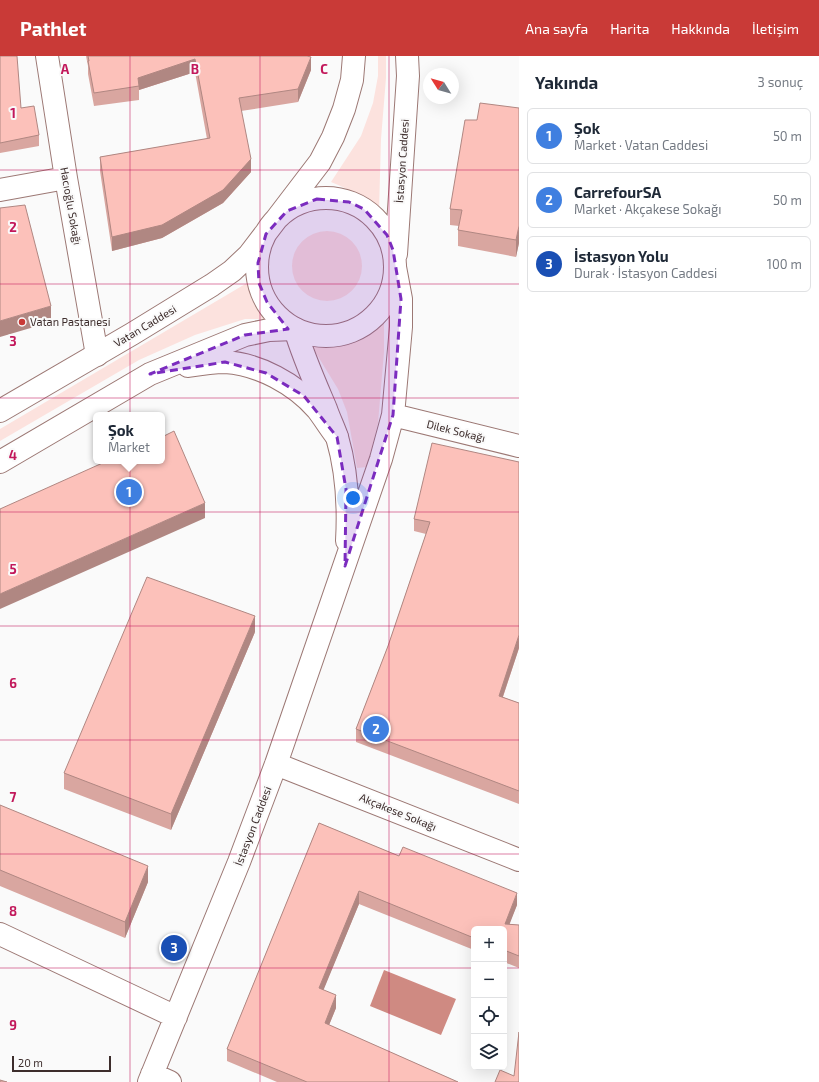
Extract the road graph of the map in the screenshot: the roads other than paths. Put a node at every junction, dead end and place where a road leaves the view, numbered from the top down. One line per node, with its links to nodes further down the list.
1 (47, 56): 4 (street, Hacıoğlu Sokağı)
2 (354, 56): 6 (street)
3 (407, 56): 7 (street, İstasyon Caddesi)
4 (66, 178): 5 (street); 9 (street, Hacıoğlu Sokağı)
5 (0, 190)
6 (275, 221): 7 (street); 8 (street); 9 (street, Vatan Caddesi)
7 (395, 267): 8 (street); 12 (street)
8 (295, 329): 10 (street); 13 (street)
9 (97, 355): 11 (street, Vatan Caddesi)
10 (150, 374): 13 (street); 15 (street)
11 (0, 411)
12 (393, 415): 14 (street, Dilek Sokağı); 16 (street)
13 (337, 437): 16 (street)
14 (519, 446)
15 (0, 462)
16 (345, 566): 17 (street, İstasyon Caddesi)
17 (276, 764): 18 (street, Akçakese Sokağı); 20 (street, İstasyon Caddesi)
18 (519, 860)
19 (0, 934): 20 (street)
20 (176, 1017): 21 (street, İstasyon Caddesi)
21 (157, 1079)

